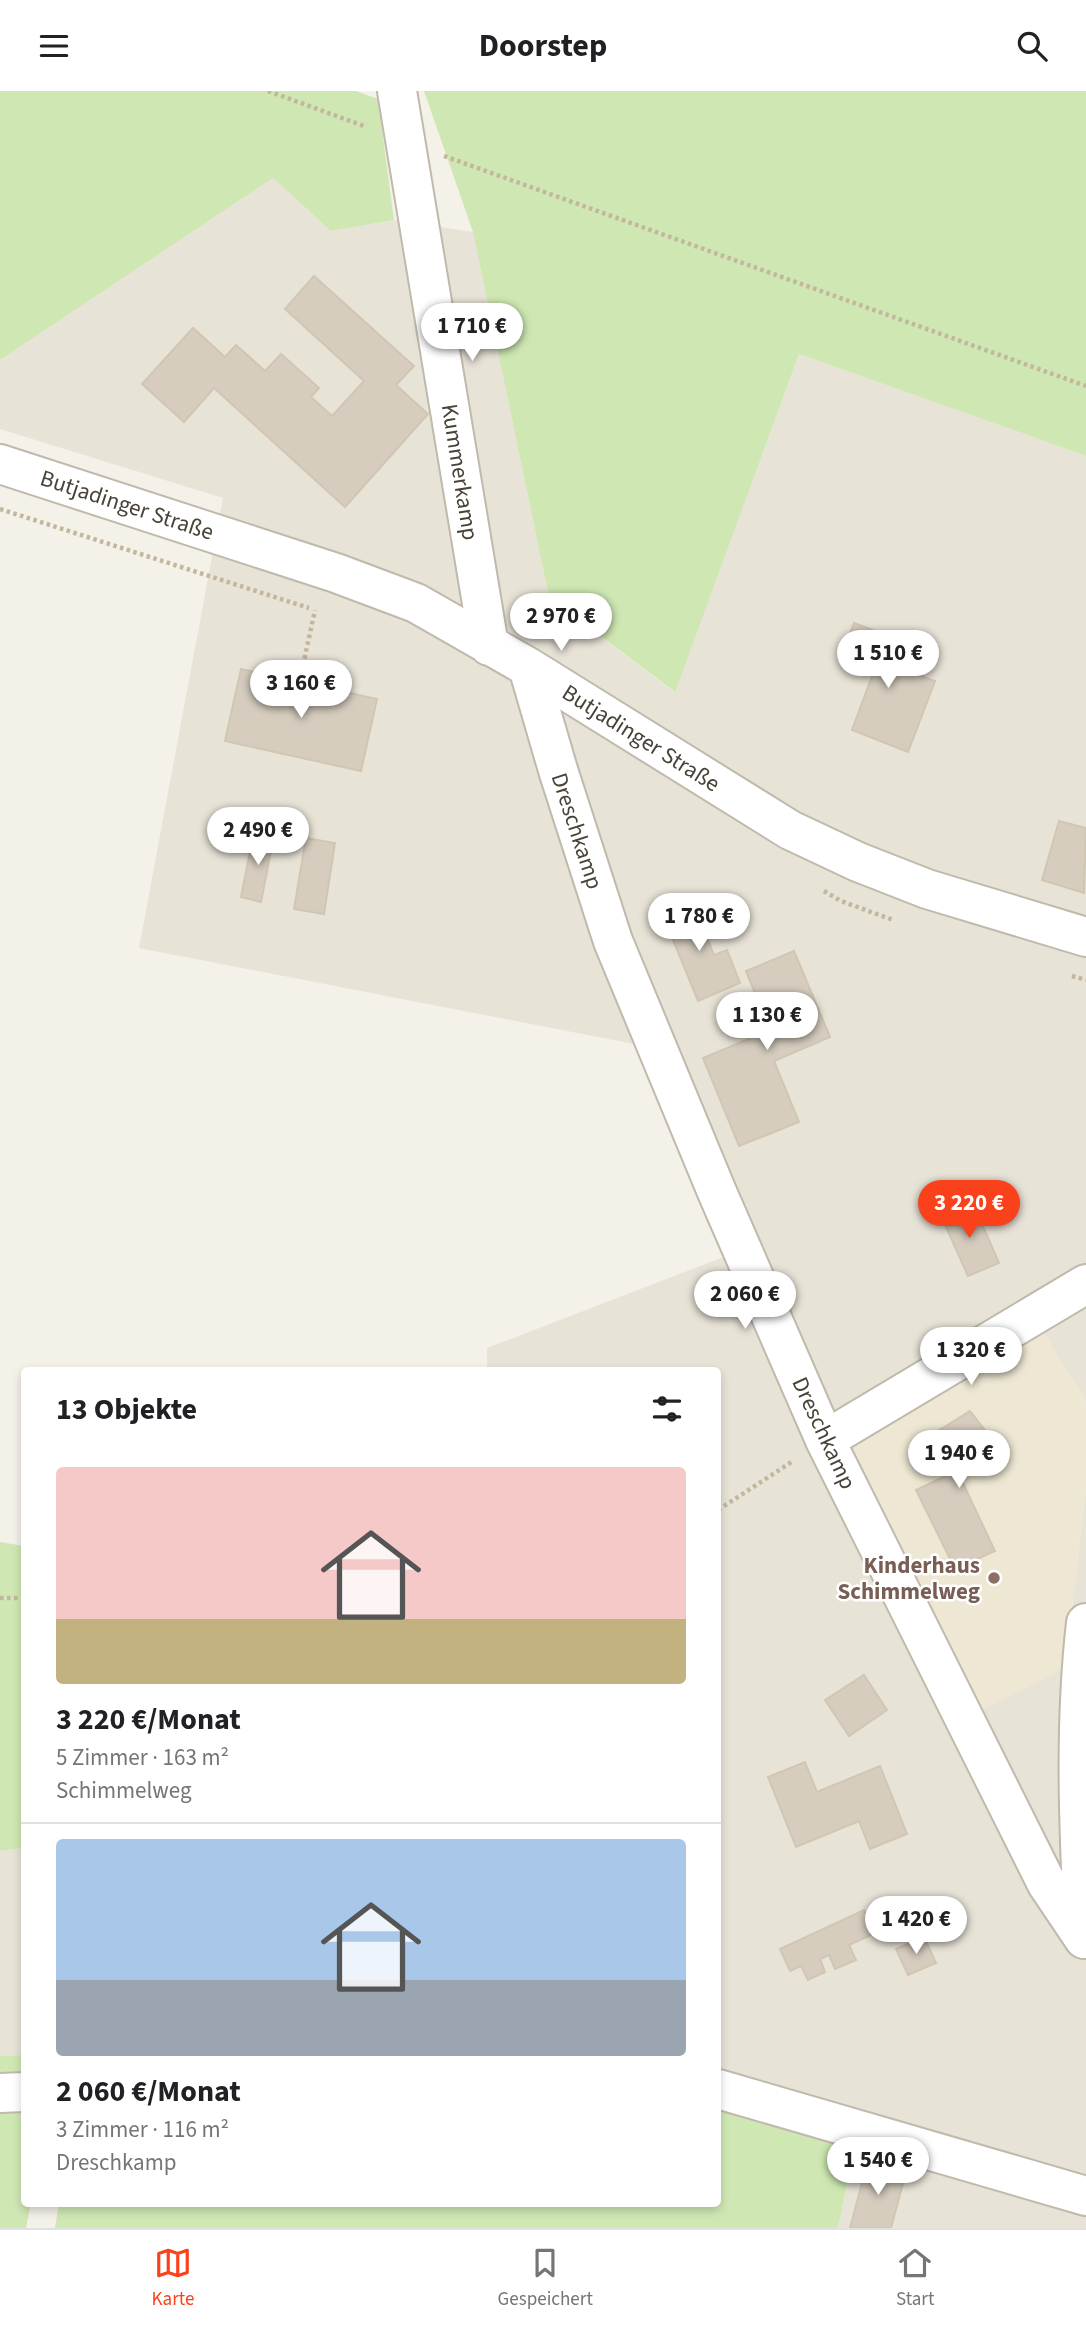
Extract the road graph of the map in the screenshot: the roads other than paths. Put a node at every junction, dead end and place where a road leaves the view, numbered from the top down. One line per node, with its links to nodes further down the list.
1 (397, 91): 3 (street, Kummerkamp)
2 (0, 464): 3 (street, Butjadinger Straße)
3 (489, 646): 4 (street, Butjadinger Straße)
4 (528, 667): 5 (street, Butjadinger Straße); 7 (street, Dreschkamp)
5 (1086, 937)
6 (1086, 1284): 7 (street)
7 (825, 1440): 9 (street, Dreschkamp)
8 (1086, 1623): 9 (street)
9 (1085, 1945)
10 (721, 2090): 13 (street)
11 (21, 2092): 12 (street)
12 (0, 2093)
13 (1086, 2196)

